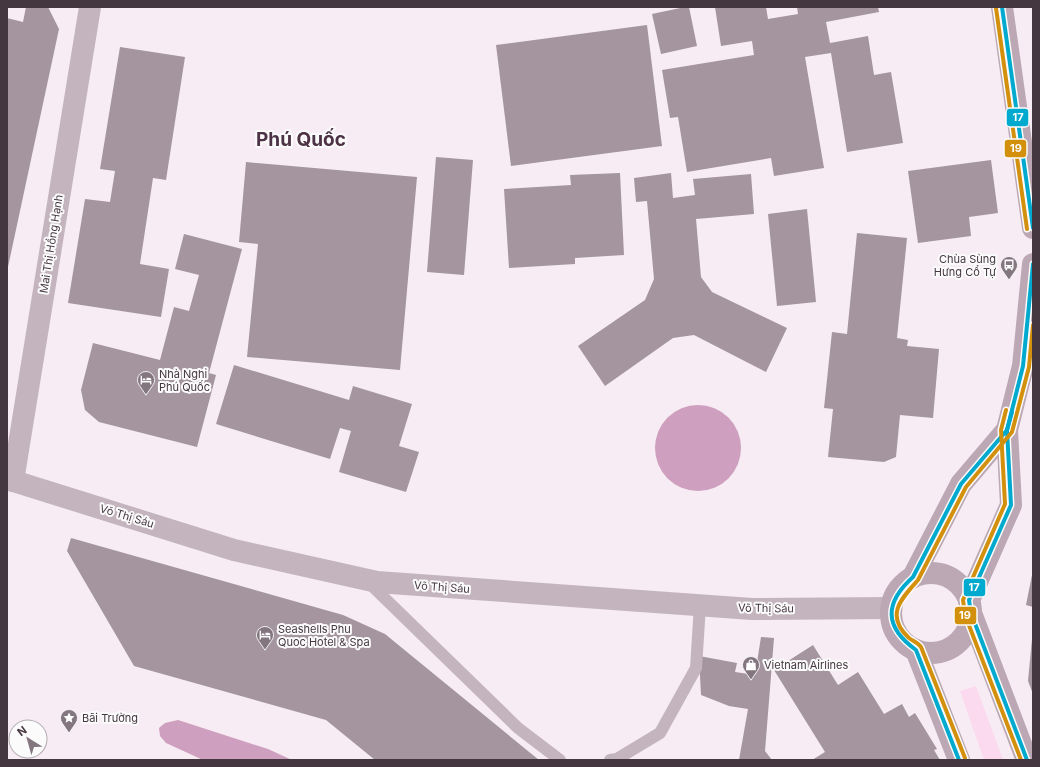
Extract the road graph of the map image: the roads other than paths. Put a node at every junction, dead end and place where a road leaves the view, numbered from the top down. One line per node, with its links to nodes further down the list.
1 (90, 7): 6 (street, Mai Thị Hồng Hạnh)
2 (1002, 7): 3 (main road)
3 (1033, 228)
4 (1033, 264): 5 (main road)
5 (1007, 430): 7 (main road); 10 (main road)
6 (10, 480): 8 (street, Võ Thị Sáu)
7 (913, 577): 10 (main road); 11 (main road)
8 (366, 580): 9 (street, Võ Thị Sáu); 13 (lane)
9 (700, 605): 11 (street, Võ Thị Sáu); 14 (lane)
10 (970, 606): 12 (main road); 16 (main road)
11 (891, 608): 12 (main road)
12 (916, 650): 15 (main road)
13 (560, 760)
14 (610, 760)
15 (959, 760)
16 (1027, 760)

